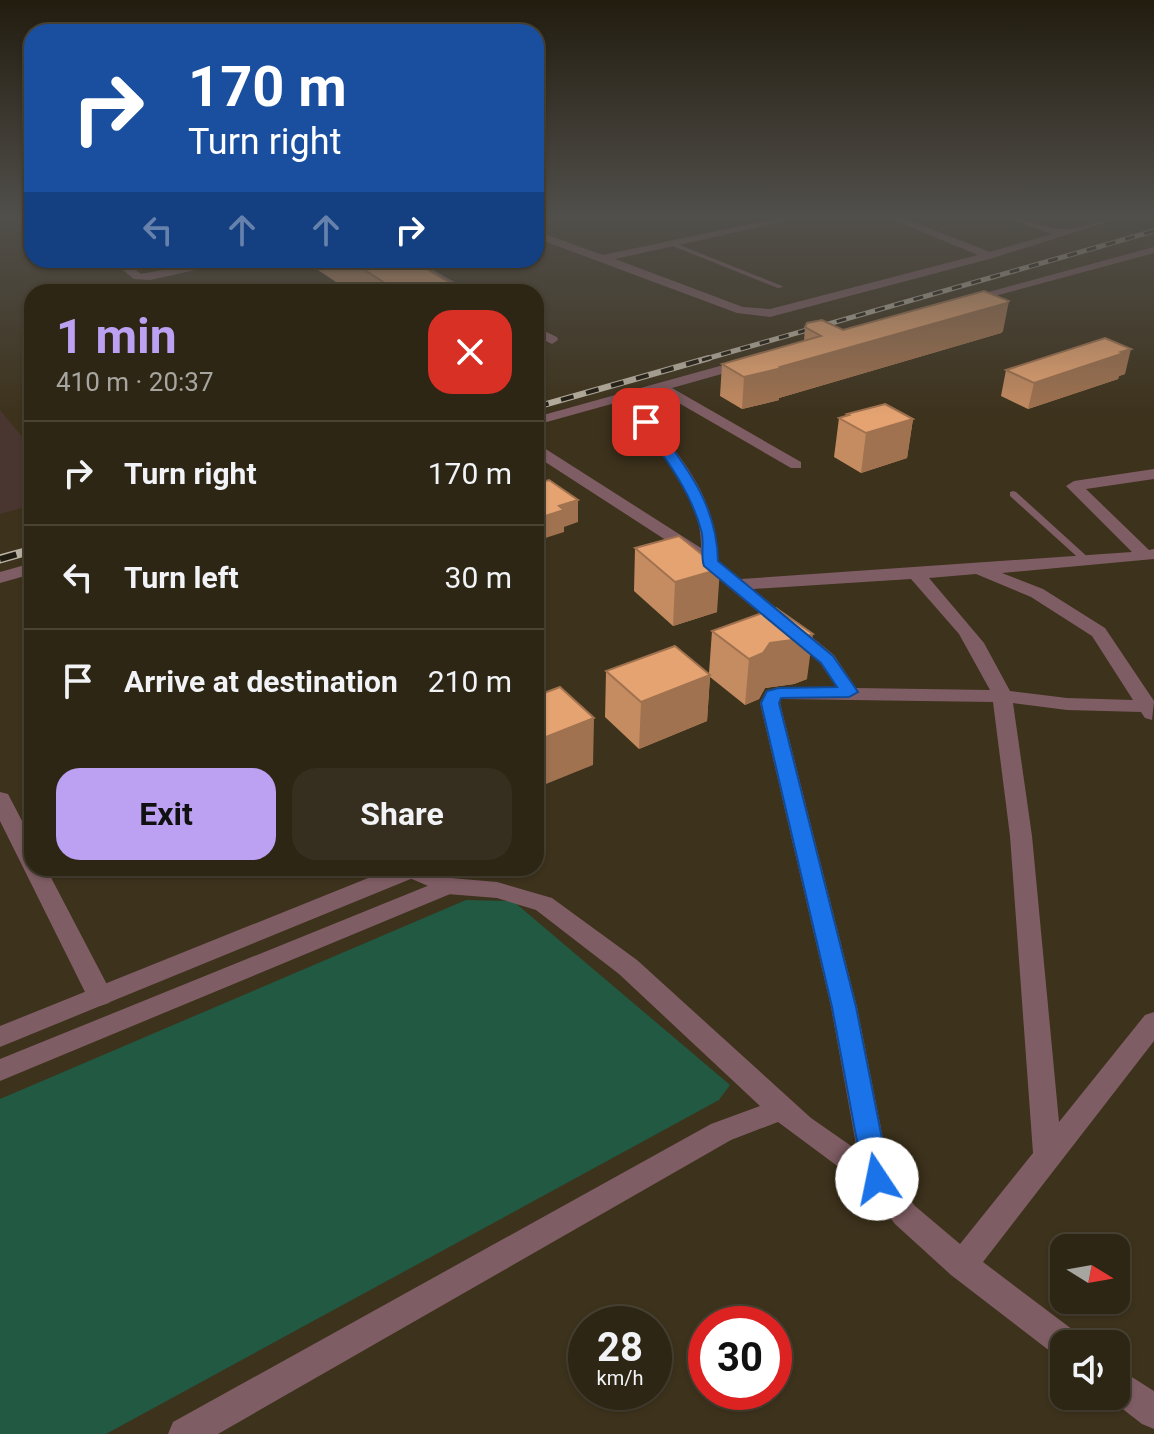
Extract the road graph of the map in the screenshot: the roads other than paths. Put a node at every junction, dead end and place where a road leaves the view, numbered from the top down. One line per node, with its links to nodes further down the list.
1 (668, 282): 3 (street)
2 (767, 282): 5 (lane)
3 (889, 282)
4 (1035, 282): 6 (street)
5 (780, 287)
6 (952, 304)
7 (544, 336): 8 (street)
8 (552, 340)
9 (756, 360): 10 (street)
10 (661, 387): 11 (street); 14 (street)
11 (544, 419)
12 (646, 422): 19 (street)
13 (544, 454): 19 (street)
14 (796, 465)
15 (1154, 474): 17 (street)
16 (1013, 494): 18 (lane)
17 (1150, 554): 18 (street)
18 (1088, 562): 20 (street)
19 (710, 563): 24 (street)
20 (977, 569): 22 (street); 27 (street)
21 (24, 570): 23 (street)
22 (915, 573): 24 (street); 26 (street)
23 (0, 578)
24 (736, 585): 25 (street)
25 (849, 692): 26 (street); 40 (street)
26 (1001, 696): 27 (street); 39 (street)
27 (1152, 711)
28 (0, 799): 29 (street)
29 (24, 846)
30 (39, 876): 34 (street)
31 (392, 876): 34 (street)
32 (425, 876): 33 (street)
33 (447, 886): 37 (street); 38 (street)
34 (100, 996): 36 (street)
35 (1154, 1022): 39 (street)
36 (0, 1037)
37 (0, 1070)
38 (783, 1109): 40 (street); 45 (street)
39 (1048, 1159): 41 (street)
40 (877, 1179): 41 (street)
41 (962, 1265): 42 (street)
42 (1050, 1332)
43 (1130, 1394): 44 (street)
44 (1154, 1412)
45 (185, 1434)

